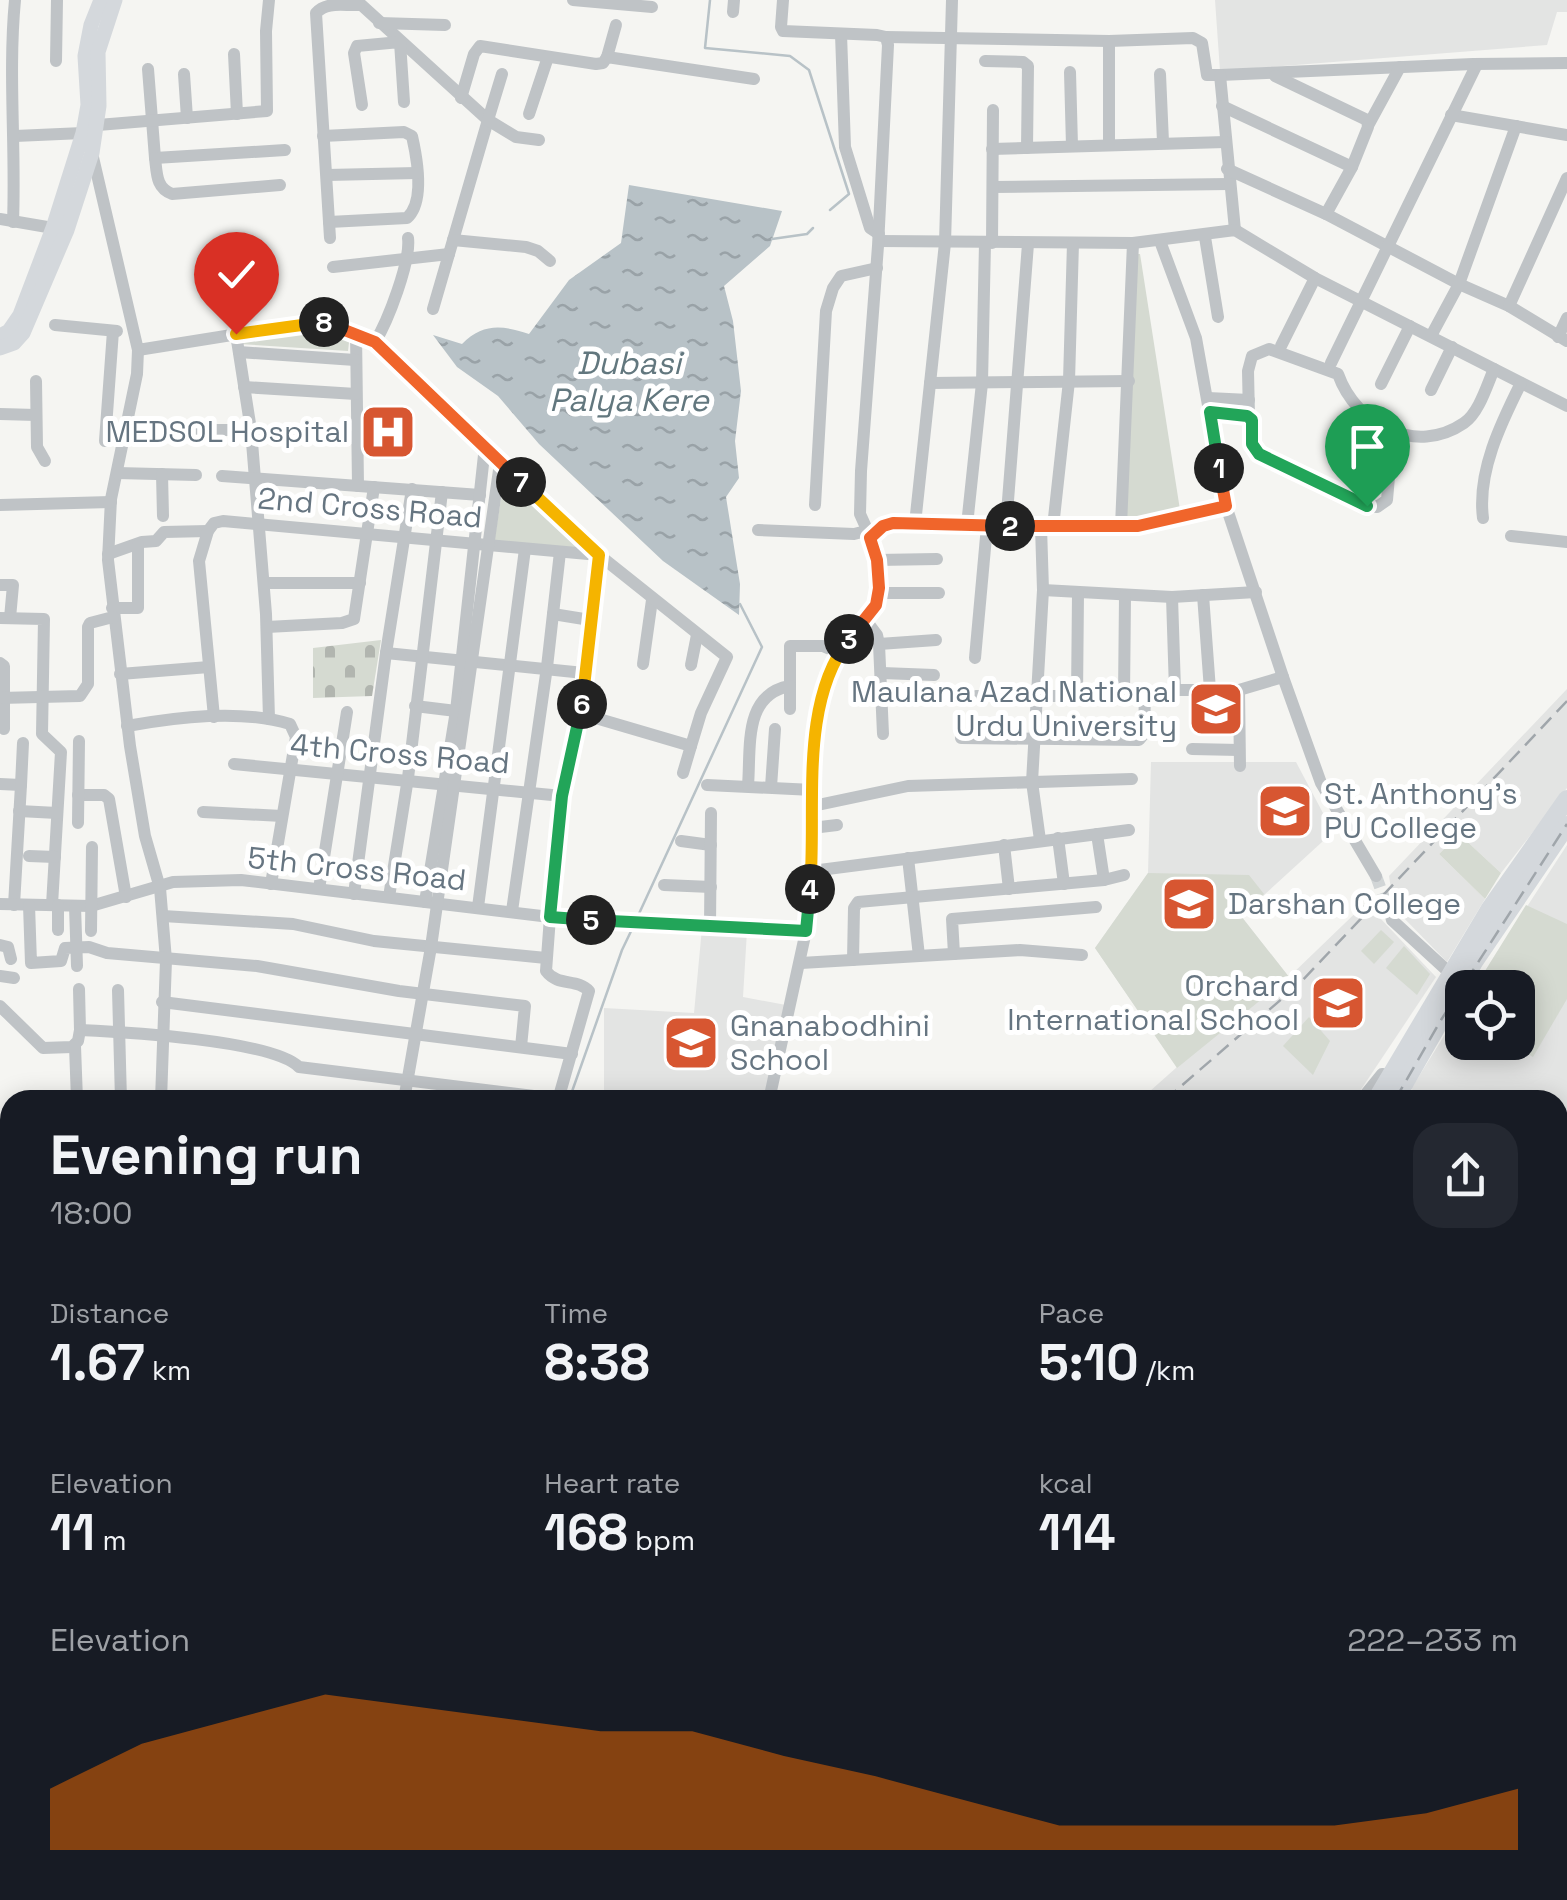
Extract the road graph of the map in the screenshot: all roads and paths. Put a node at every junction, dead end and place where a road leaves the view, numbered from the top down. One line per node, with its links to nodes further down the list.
1 (15, 0): 22 (street)
2 (58, 0): 23 (street)
3 (101, 0): 49 (main road)
4 (115, 0): 49 (main road)
5 (270, 0): 41 (street)
6 (573, 0): 10 (street)
7 (783, 0): 14 (street)
8 (952, 0): 16 (street)
9 (357, 2): 11 (street); 52 (street)
10 (652, 7)
11 (379, 24): 12 (street); 17 (street)
12 (445, 25)
13 (616, 26): 21 (street)
14 (841, 34): 15 (street); 79 (street)
15 (886, 37): 16 (street); 79 (street)
16 (950, 38): 18 (street); 81 (street)
17 (400, 42): 36 (street); 37 (street); 38 (street)
18 (1109, 42): 34 (street); 56 (street)
19 (234, 54): 41 (street)
20 (548, 57): 21 (street); 36 (street); 42 (street)
21 (607, 57): 35 (street)
22 (4, 60): 51 (street)
23 (56, 61)
24 (985, 61): 58 (street)
25 (1567, 63): 26 (street)
26 (1477, 64): 27 (street); 43 (street)
27 (1400, 68): 33 (street); 47 (street)
28 (148, 69): 46 (street)
29 (1070, 72): 57 (street)
30 (184, 74): 44 (street)
31 (502, 74): 45 (street)
32 (1160, 74): 54 (street)
33 (1272, 74): 34 (street); 47 (street)
34 (1220, 75): 39 (street)
35 (754, 79)
36 (461, 98): 45 (street)
37 (404, 102)
38 (362, 105)
39 (1222, 106): 55 (street); 62 (street)
40 (993, 110): 60 (street)
41 (236, 114): 44 (street)
42 (530, 114)
43 (1451, 115): 48 (street); 86 (street)
44 (187, 118): 46 (street)
45 (488, 120): 53 (street); 87 (street)
46 (152, 121): 49 (street); 61 (street)
47 (1368, 124): 62 (street)
48 (1516, 126): 50 (street); 93 (street)
49 (90, 129): 51 (street); 67 (main road); 74 (main road)
50 (1567, 135)
51 (15, 136): 72 (street)
52 (323, 136): 64 (street); 65 (street)
53 (538, 140)
54 (1163, 142): 55 (street); 56 (street)
55 (1224, 142): 63 (street)
56 (1110, 144): 57 (street)
57 (1072, 146): 58 (street)
58 (1027, 148): 60 (street)
59 (285, 150): 61 (street)
60 (992, 150): 70 (street)
61 (155, 158): 69 (street)
62 (1352, 168): 71 (street)
63 (1227, 169): 68 (street); 71 (street)
64 (417, 172): 65 (street); 73 (street)
65 (327, 175): 73 (street)
66 (1567, 178): 95 (street)
67 (90, 182): 102 (street); 111 (main road)
68 (1229, 184): 70 (street); 75 (street)
69 (280, 185)
70 (992, 187): 82 (street)
71 (1326, 214): 86 (street)
72 (6, 220): 74 (street)
73 (329, 222): 77 (street)
74 (54, 228): 105 (main road)
75 (1235, 230): 76 (street); 92 (street)
76 (1205, 236): 80 (street); 97 (street)
77 (330, 238)
78 (408, 238): 88 (street)
79 (879, 238): 81 (street); 91 (street)
80 (1160, 241): 84 (street); 129 (street)
81 (945, 243): 82 (street); 121 (street)
82 (988, 243): 85 (street); 122 (street)
83 (1072, 243): 84 (street); 85 (street); 119 (street)
84 (1133, 243): 120 (street)
85 (1028, 244): 118 (street)
86 (1388, 246): 93 (street); 94 (street)
87 (451, 247): 88 (street); 89 (street); 96 (street)
88 (406, 259): 90 (street); 108 (street)
89 (550, 261)
90 (333, 267)
91 (877, 268): 154 (street); 169 (street)
92 (1316, 278): 94 (street); 109 (street)
93 (1459, 284): 95 (street); 106 (street)
94 (1361, 300): 100 (street); 115 (street)
95 (1509, 306): 107 (street)
96 (433, 309)
97 (1218, 316)
98 (1567, 318): 107 (street)
99 (55, 325): 101 (street)
100 (1410, 326): 106 (street); 124 (street)
101 (113, 331): 102 (street); 138 (street)
102 (133, 331): 112 (street)
103 (356, 333): 104 (street); 108 (street); 114 (street)
104 (236, 334): 112 (street); 113 (street)
105 (0, 336)
106 (1431, 336): 110 (street)
107 (1562, 339)
108 (375, 342): 139 (street)
109 (1281, 346)
110 (1452, 347): 116 (street); 126 (street)
111 (0, 348)
112 (138, 350): 134 (street)
113 (238, 352): 114 (street); 125 (street)
114 (354, 360): 127 (street)
115 (1331, 363)
116 (1494, 369): 123 (street); 136 (street)
117 (36, 381): 132 (street)
118 (1020, 381): 119 (street); 122 (street); 163 (street)
119 (1069, 381): 120 (street); 165 (street)
120 (1129, 381): 164 (street)
121 (930, 383): 122 (street); 160 (street)
122 (982, 383): 161 (street)
123 (1522, 383): 130 (street); 157 (street)
124 (1380, 384)
125 (244, 387): 127 (street); 135 (street)
126 (1430, 390)
127 (356, 394): 137 (street)
128 (1249, 400): 129 (street); 133 (street); 136 (street)
129 (1209, 405): 133 (street); 155 (street)
130 (1567, 406)
131 (0, 414): 132 (street)
132 (36, 415): 140 (street)
133 (1249, 416): 136 (street)
134 (126, 430): 135 (street); 142 (street)
135 (252, 430): 137 (street); 146 (street)
136 (1393, 430)
137 (356, 437): 147 (street)
138 (105, 441)
139 (486, 446): 141 (street); 151 (street)
140 (45, 461)
141 (500, 463): 174 (street); 179 (street)
142 (117, 474): 143 (street); 152 (street)
143 (162, 474): 144 (street); 156 (street)
144 (196, 475)
145 (222, 476): 146 (street)
146 (256, 478): 147 (street); 158 (street)
147 (358, 486): 148 (street)
148 (374, 486): 149 (street); 168 (street)
149 (412, 490): 150 (street); 171 (street)
150 (442, 492): 151 (street); 172 (street)
151 (480, 495): 174 (street)
152 (110, 502): 153 (street); 178 (street)
153 (0, 505)
154 (815, 505)
155 (1226, 506): 164 (street); 186 (street)
156 (163, 516)
157 (1483, 518)
158 (260, 522): 167 (street, 2nd Cross Road); 168 (street, 2nd Cross Road); 182 (street)
159 (1567, 523): 173 (street)
160 (915, 524): 161 (street); 169 (street)
161 (966, 525): 162 (street)
162 (987, 526): 163 (street); 206 (street)
163 (1006, 526): 165 (street)
164 (1121, 526): 165 (street)
165 (1047, 527): 185 (street)
166 (758, 530): 169 (street)
167 (208, 531): 175 (street, 2nd Cross Road); 212 (street)
168 (367, 534): 171 (street, 2nd Cross Road); 183 (street)
169 (868, 534): 181 (street)
170 (1511, 536): 173 (street)
171 (404, 538): 172 (street, 2nd Cross Road); 203 (street)
172 (438, 541): 174 (street, 2nd Cross Road); 205 (street)
173 (1566, 541)
174 (481, 544): 176 (street, 2nd Cross Road); 207 (street)
175 (138, 545): 178 (street, 2nd Cross Road); 194 (street)
176 (525, 548): 177 (street, 2nd Cross Road); 210 (street)
177 (560, 552): 179 (street, 2nd Cross Road); 195 (street)
178 (108, 554): 194 (street)
179 (599, 555): 193 (street); 198 (street)
180 (937, 558): 181 (street)
181 (877, 560): 189 (street)
182 (264, 582): 183 (street); 199 (street)
183 (360, 583): 199 (street)
184 (0, 585): 196 (street)
185 (1043, 590): 188 (street); 225 (street)
186 (1256, 592): 190 (street); 218 (street)
187 (939, 593): 189 (street)
188 (1078, 593): 191 (street); 227 (street)
189 (878, 594): 197 (street)
190 (1204, 595): 192 (street); 221 (street)
191 (1124, 596): 192 (street); 226 (street)
192 (1172, 597): 220 (street)
193 (652, 600): 200 (street); 209 (street)
194 (113, 612): 216 (street); 229 (street)
195 (553, 614): 198 (street); 213 (street)
196 (5, 618): 229 (street)
197 (865, 619): 202 (street); 204 (street)
198 (590, 620): 214 (street)
199 (267, 628): 236 (street)
200 (697, 634): 211 (street); 245 (street)
201 (936, 640): 202 (street)
202 (879, 644): 215 (street)
203 (386, 653): 205 (street); 252 (street)
204 (839, 653): 219 (street); 264 (street)
205 (422, 656): 207 (street); 230 (street)
206 (974, 658)
207 (467, 661): 210 (street); 232 (street); 257 (street)
208 (0, 662): 228 (street)
209 (643, 664)
210 (512, 665): 213 (street); 263 (street)
211 (691, 665)
212 (209, 667): 216 (street); 235 (street)
213 (547, 667): 214 (street); 265 (street)
214 (584, 673): 234 (street)
215 (882, 673): 217 (street); 240 (street)
216 (120, 674): 237 (street)
217 (934, 676)
218 (1283, 677): 222 (street); 292 (street)
219 (790, 686): 231 (street); 261 (street)
220 (1175, 690): 221 (street); 223 (street)
221 (1210, 690): 222 (street)
222 (1238, 690): 247 (street)
223 (1144, 693): 226 (street); 242 (street)
224 (976, 696): 225 (street)
225 (1036, 696): 227 (street); 242 (street)
226 (1124, 696): 227 (street)
227 (1077, 697)
228 (2, 698): 229 (street); 238 (street)
229 (43, 698): 271 (street)
230 (415, 706): 232 (street); 254 (street)
231 (790, 709)
232 (456, 711): 257 (street)
233 (347, 712): 251 (street)
234 (582, 714): 245 (street); 267 (street)
235 (214, 718): 236 (street); 237 (street)
236 (270, 719): 250 (street)
237 (127, 726): 297 (street)
238 (4, 729)
239 (775, 729): 262 (street)
240 (883, 734)
241 (961, 738): 242 (street)
242 (1034, 739): 256 (street)
243 (79, 740): 266 (street)
244 (23, 743): 259 (street)
245 (691, 746): 253 (street)
246 (1192, 749): 247 (street)
247 (1240, 750): 249 (street)
248 (234, 764): 250 (street, 4th Cross Road)
249 (1240, 766)
250 (290, 769): 251 (street, 4th Cross Road); 274 (street)
251 (338, 773): 252 (street, 4th Cross Road); 299 (street)
252 (368, 774): 254 (street, 4th Cross Road); 301 (street)
253 (683, 774)
254 (408, 778): 257 (street, 4th Cross Road); 304 (street)
255 (1132, 779): 256 (street)
256 (1032, 782): 269 (street); 282 (street)
257 (450, 783): 263 (street, 4th Cross Road); 305 (street)
258 (0, 784): 259 (street)
259 (21, 785): 270 (street)
260 (707, 785): 261 (street)
261 (748, 786): 262 (street)
262 (771, 787): 264 (street)
263 (494, 788): 265 (street, 4th Cross Road); 311 (street)
264 (812, 790): 269 (street)
265 (530, 792): 267 (street, 4th Cross Road); 313 (street)
266 (78, 795): 275 (street); 303 (street)
267 (562, 796): 315 (street)
268 (1567, 799): 334 (highway)
269 (813, 806): 278 (street)
270 (19, 811): 271 (street); 306 (street)
271 (57, 812): 288 (street)
272 (203, 812): 274 (street)
273 (712, 813): 284 (street)
274 (282, 816): 294 (street)
275 (78, 823)
276 (1567, 825): 359 (highway)
277 (838, 826): 278 (street)
278 (812, 828): 290 (street)
279 (1130, 830): 280 (street)
280 (1097, 834): 281 (street); 293 (street)
281 (1058, 838): 282 (street); 295 (street)
282 (1040, 840): 285 (street)
283 (681, 841): 284 (street)
284 (711, 844): 298 (street)
285 (1004, 845): 289 (street); 300 (street)
286 (92, 847): 310 (street)
287 (29, 856): 288 (street)
288 (55, 857): 308 (street)
289 (908, 858): 290 (street); 302 (street)
290 (812, 870): 320 (street)
291 (1124, 875): 293 (street)
292 (1376, 876)
293 (1104, 880): 295 (street)
294 (271, 884): 297 (street, 5th Cross Road); 299 (street, 5th Cross Road)
295 (1064, 884): 300 (street)
296 (664, 885): 298 (street)
297 (160, 888): 303 (street, 5th Cross Road); 314 (street)
298 (710, 888): 317 (street)
299 (319, 889): 301 (street, 5th Cross Road)
300 (1009, 889): 302 (street)
301 (354, 894): 304 (street, 5th Cross Road)
302 (913, 896): 326 (street); 330 (street)
303 (126, 897): 310 (street, 5th Cross Road)
304 (389, 898): 305 (street, 5th Cross Road)
305 (431, 903): 311 (street, 5th Cross Road); 323 (street)
306 (7, 904): 307 (street, 5th Cross Road)
307 (30, 905): 308 (street, 5th Cross Road); 322 (street)
308 (55, 905): 309 (street, 5th Cross Road); 318 (street)
309 (75, 906): 310 (street, 5th Cross Road); 322 (street)
310 (91, 906): 319 (street)
311 (478, 907): 313 (street, 5th Cross Road)
312 (1096, 907): 324 (street)
313 (512, 911): 315 (street, 5th Cross Road)
314 (163, 916): 323 (street); 329 (street)
315 (550, 917): 317 (street, 5th Cross Road); 327 (street)
316 (1392, 920): 333 (street)
317 (710, 928): 320 (street, 5th Cross Road)
318 (58, 930)
319 (91, 931)
320 (806, 931): 331 (street)
321 (0, 945): 328 (street)
322 (76, 947): 329 (street); 332 (street)
323 (431, 947): 327 (street); 338 (street)
324 (954, 954): 325 (street); 326 (street)
325 (1082, 955)
326 (918, 956): 330 (street)
327 (546, 958): 347 (street)
328 (11, 959)
329 (166, 960): 338 (street); 339 (street)
330 (853, 960): 331 (street)
331 (800, 963): 356 (street)
332 (77, 966)
333 (1447, 970)
334 (1455, 970)
335 (1445, 987): 348 (highway)
336 (79, 990): 341 (street)
337 (118, 990): 342 (street)
338 (422, 993): 344 (street); 346 (street)
339 (162, 1002): 343 (street); 344 (street)
340 (0, 1006): 345 (street)
341 (80, 1030): 342 (street); 345 (street)
342 (120, 1032): 343 (street); 351 (street)
343 (162, 1034): 349 (street); 352 (street)
344 (415, 1034): 346 (street); 349 (street)
345 (76, 1046): 350 (street)
346 (521, 1047): 347 (street)
347 (572, 1054): 355 (street)
348 (1393, 1075): 357 (street); 358 (highway)
349 (408, 1080): 353 (street); 354 (street)
350 (77, 1090)
351 (121, 1090)
352 (161, 1090)
353 (406, 1090)
354 (483, 1090)
355 (561, 1090)
356 (770, 1090)
357 (1369, 1090)
358 (1383, 1090)
359 (1401, 1090)

